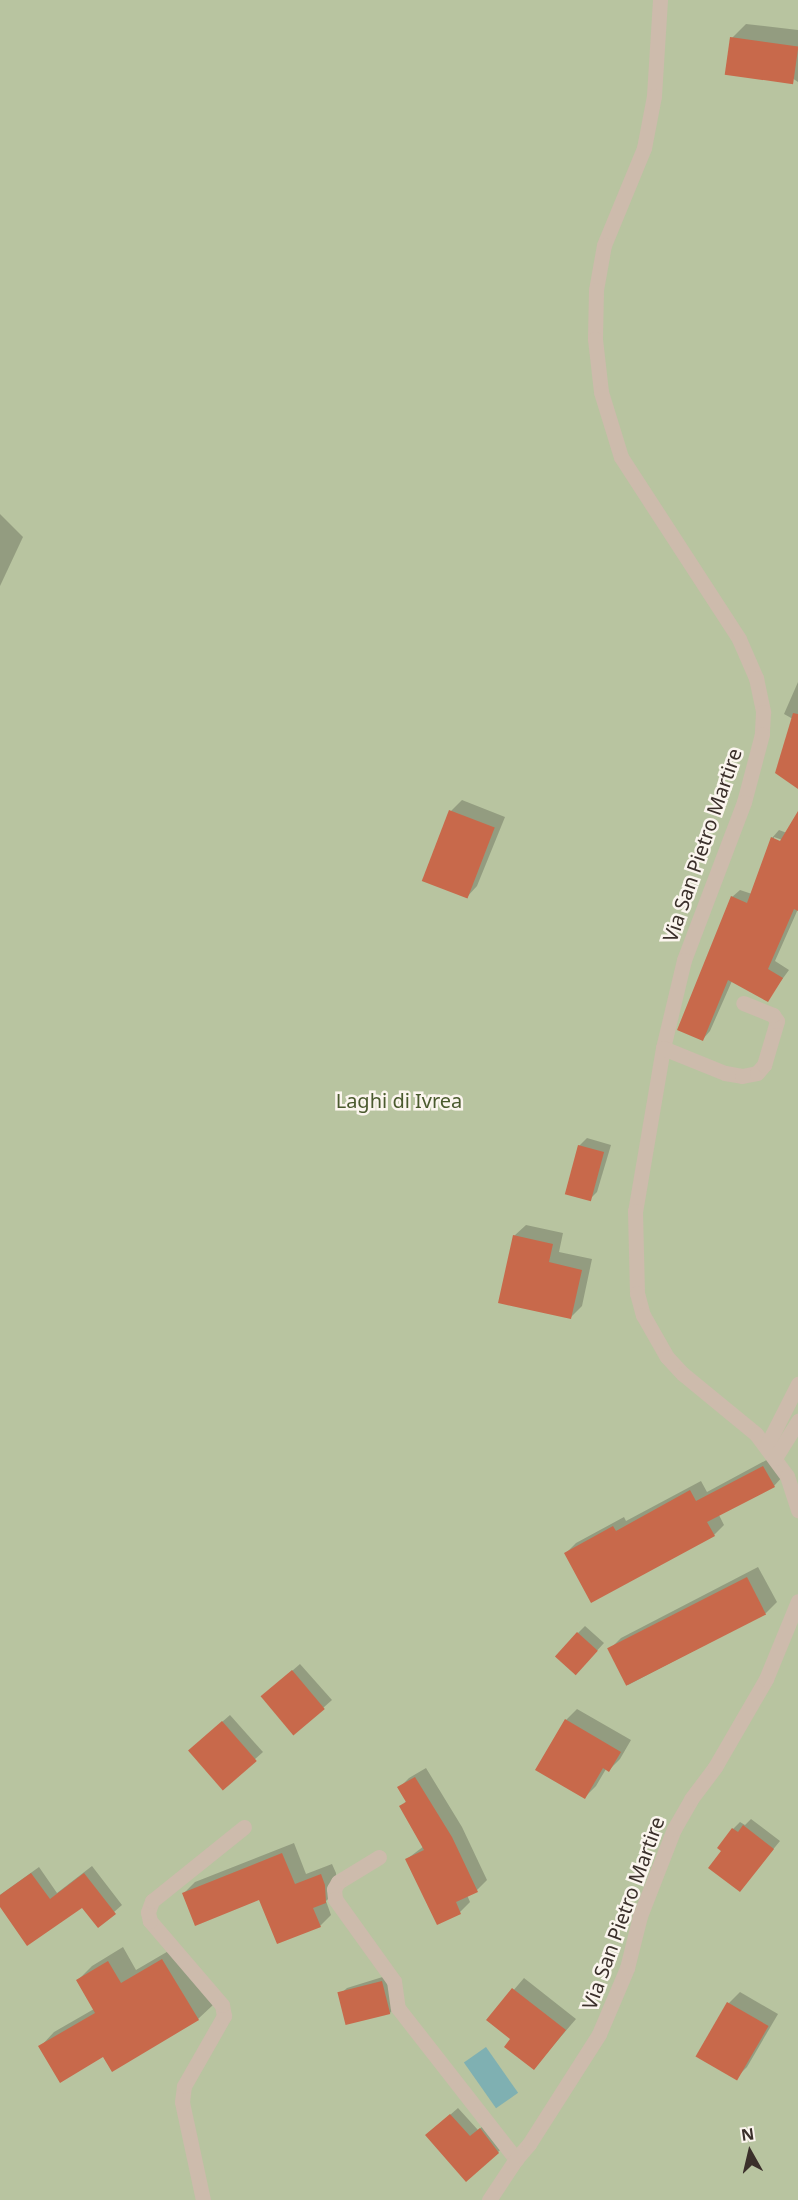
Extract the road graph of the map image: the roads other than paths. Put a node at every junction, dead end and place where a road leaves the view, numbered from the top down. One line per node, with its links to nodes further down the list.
1 (660, 0): 3 (street, Via San Pietro Martire)
2 (743, 1003): 3 (street)
3 (663, 1048): 6 (street, Via San Pietro Martire)
4 (798, 1384): 6 (street)
5 (798, 1421): 6 (street)
6 (771, 1452): 7 (street, Via San Pietro Martire)
7 (798, 1510)
8 (798, 1601): 11 (street, Via San Pietro Martire)
9 (244, 1827): 12 (street)
10 (379, 1857): 11 (street)
11 (516, 2159): 13 (street, Via San Pietro Martire)
12 (203, 2200)
13 (489, 2200)

